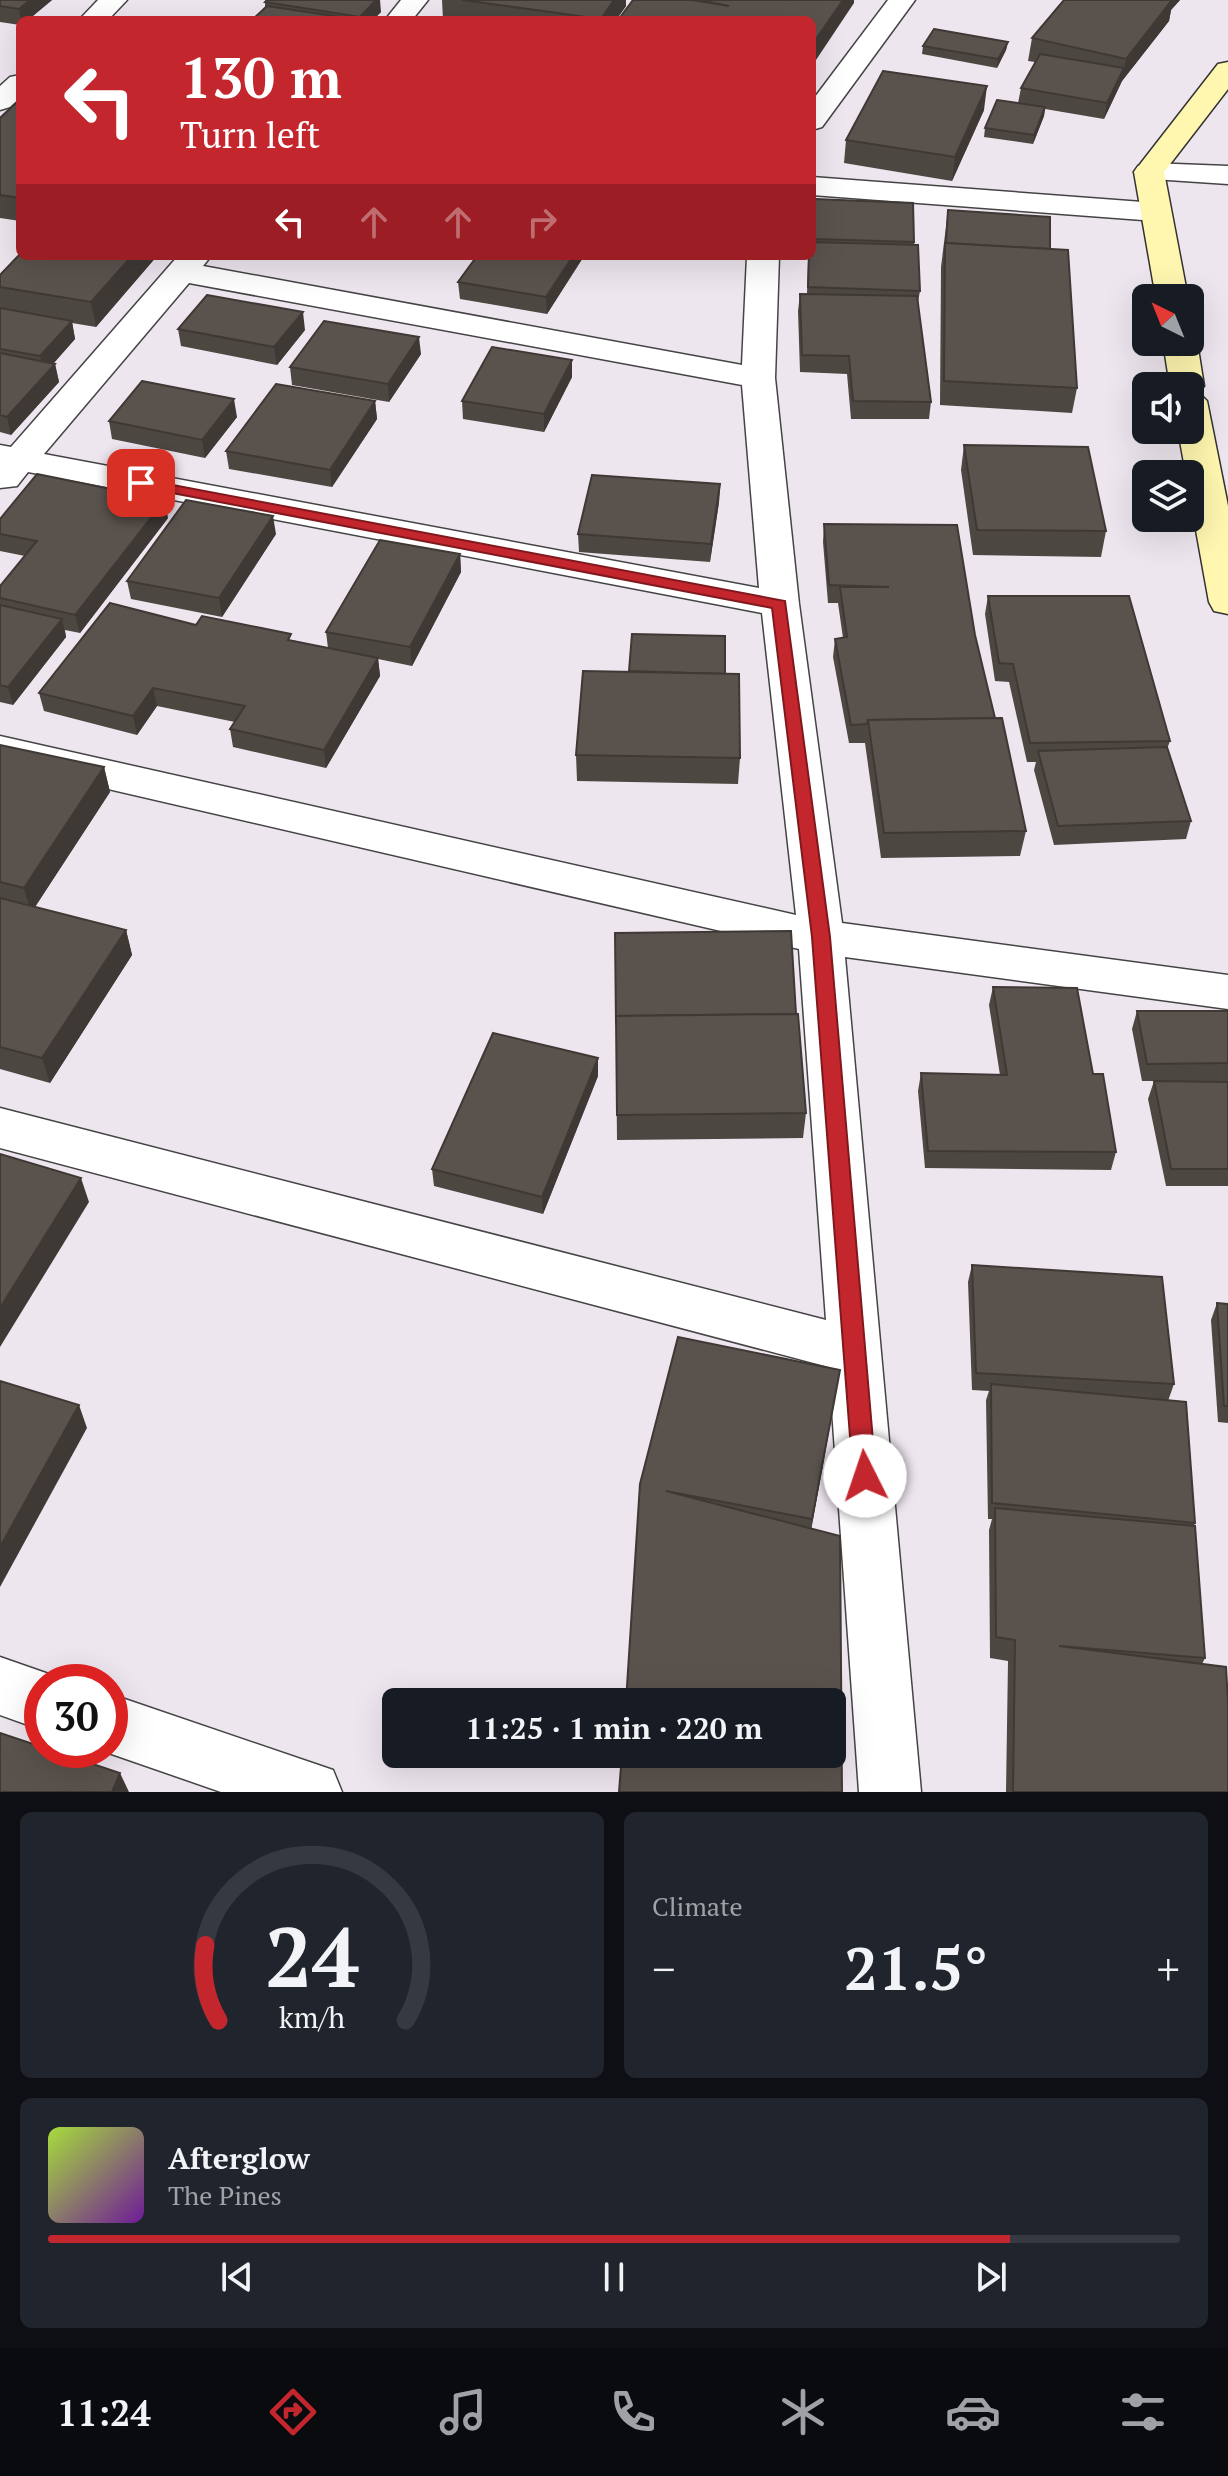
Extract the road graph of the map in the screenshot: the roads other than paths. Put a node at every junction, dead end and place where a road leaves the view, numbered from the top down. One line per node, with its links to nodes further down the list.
1 (114, 0): 4 (street)
2 (415, 0): 5 (street)
3 (902, 0): 9 (street)
4 (96, 16)
5 (401, 16)
6 (1228, 70): 10 (street)
7 (16, 87): 8 (street)
8 (0, 101)
9 (816, 116)
10 (1149, 172): 11 (street); 13 (street)
11 (1228, 175)
12 (816, 186): 13 (street)
13 (1156, 212): 16 (street)
14 (763, 260): 17 (street)
15 (188, 264): 17 (street); 19 (street)
16 (1169, 284)
17 (758, 378): 21 (street)
18 (1198, 444): 20 (street)
19 (7, 466): 21 (street)
20 (1228, 602)
21 (780, 604): 23 (street)
22 (0, 750): 23 (street)
23 (821, 937): 24 (street); 26 (street)
24 (1228, 992)
25 (0, 1128): 26 (street)
26 (854, 1350): 31 (street)
27 (0, 1686): 28 (street)
28 (24, 1694)
29 (128, 1730): 30 (street)
30 (311, 1792)
31 (890, 1792)

